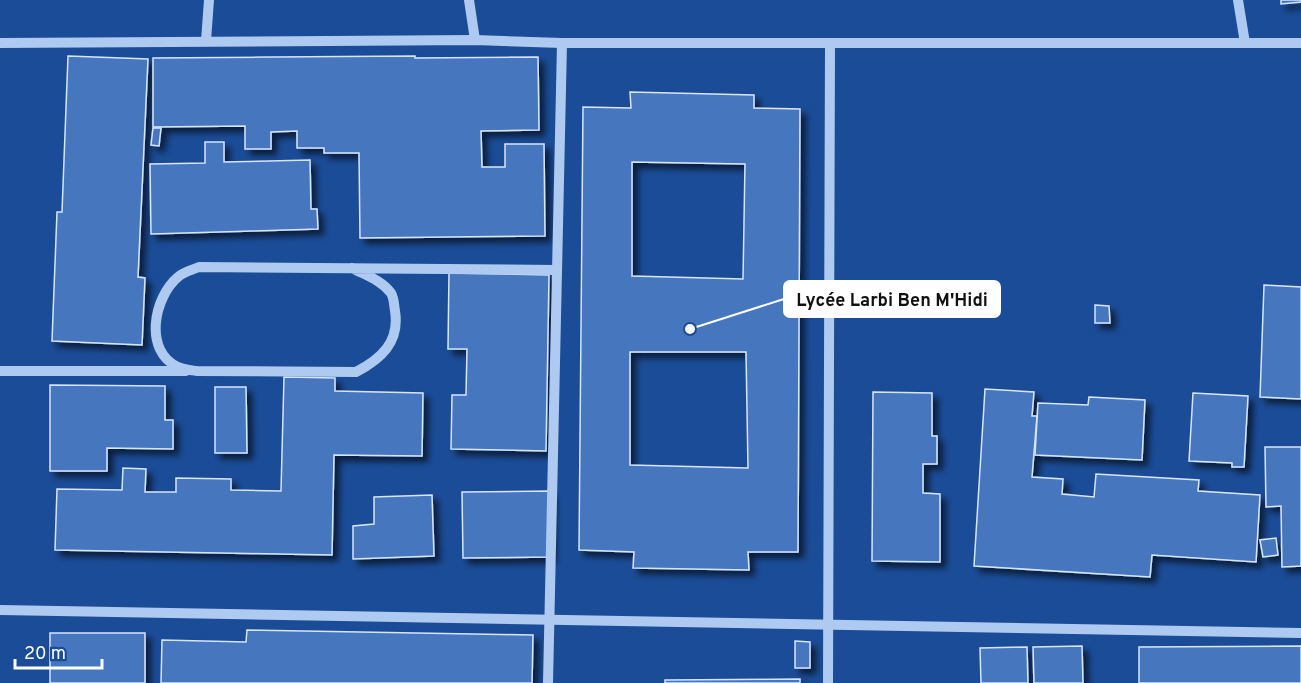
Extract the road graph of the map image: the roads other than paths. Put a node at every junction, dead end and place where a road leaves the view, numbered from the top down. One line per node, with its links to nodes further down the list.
1 (209, 0): 5 (street)
2 (469, 0): 4 (street)
3 (1238, 0): 9 (street)
4 (475, 40): 5 (street); 7 (street)
5 (206, 41): 6 (street)
6 (0, 43)
7 (562, 43): 8 (street); 12 (street)
8 (830, 43): 9 (street); 17 (street)
9 (1245, 43): 10 (street)
10 (1301, 43)
11 (352, 268): 12 (street); 14 (street); 14 (street)
12 (557, 270): 16 (street)
13 (0, 371): 14 (street)
14 (197, 371)
15 (0, 610): 16 (street)
16 (549, 620): 17 (street); 19 (street)
17 (829, 625): 18 (street); 20 (street)
18 (1301, 633)
19 (548, 683)
20 (828, 683)

